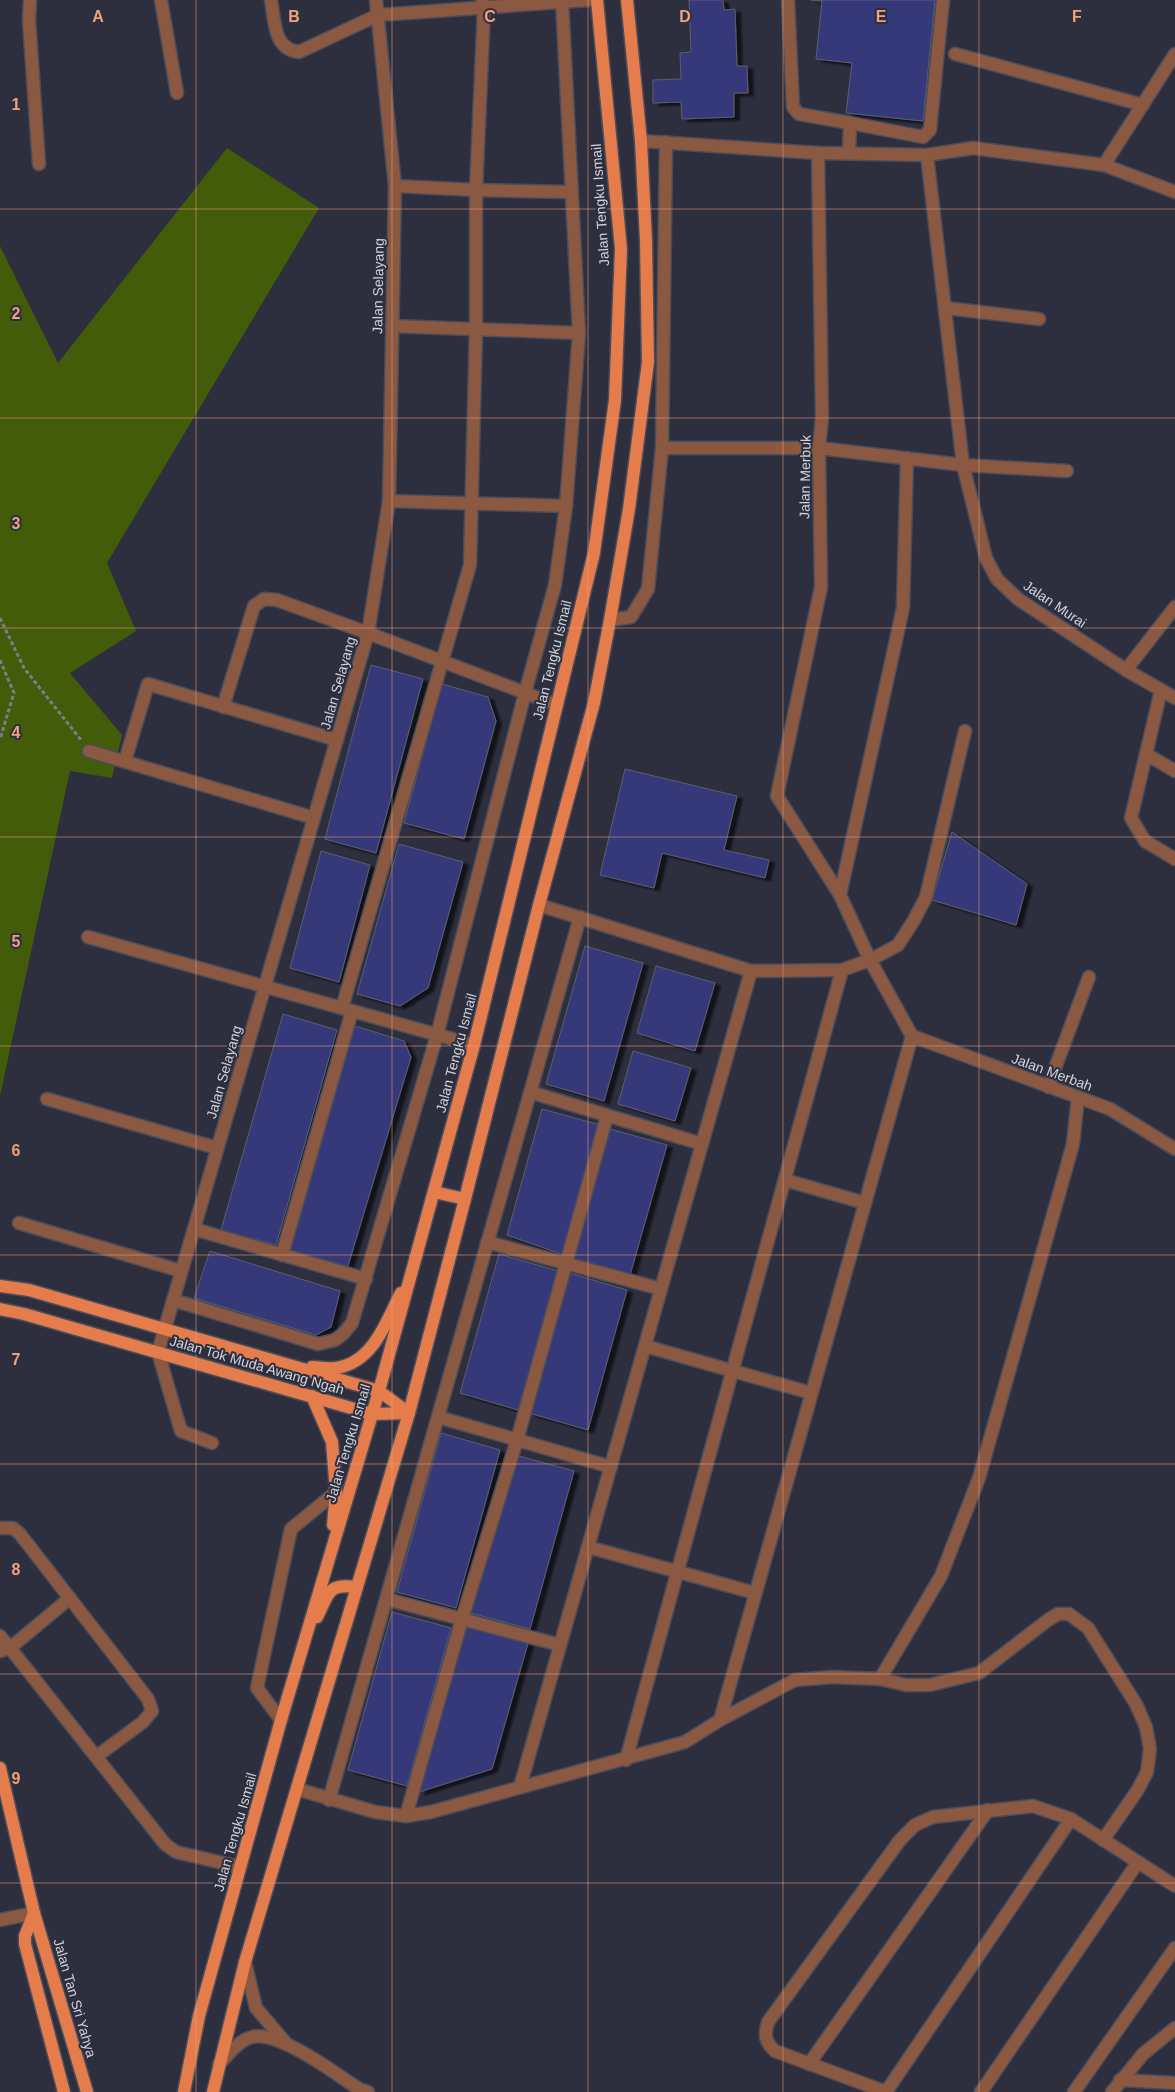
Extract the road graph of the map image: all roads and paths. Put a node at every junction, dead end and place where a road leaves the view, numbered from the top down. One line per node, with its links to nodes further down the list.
1 (30, 0): 25 (street)
2 (161, 0): 15 (street)
3 (271, 0): 12 (street)
4 (376, 0): 12 (street, Jalan Selayang)
5 (589, 0): 10 (street)
6 (597, 0): 54 (main road, Jalan Tengku Ismail)
7 (627, 0): 19 (main road)
8 (788, 0): 17 (street)
9 (943, 0): 18 (street)
10 (562, 1): 11 (street); 29 (street, Jalan Tengku Ismail)
11 (483, 4): 12 (street); 28 (street)
12 (378, 16): 27 (street, Jalan Selayang)
13 (955, 54): 16 (street)
14 (1175, 54): 16 (street)
15 (177, 93)
16 (1143, 105): 26 (street)
17 (850, 123): 18 (street); 22 (street)
18 (910, 136): 23 (street)
19 (640, 141): 20 (street); 46 (main road)
20 (666, 142): 21 (street); 36 (street)
21 (818, 153): 22 (street); 37 (street, Jalan Merbuk)
22 (849, 153): 23 (street)
23 (904, 154): 24 (street)
24 (928, 155): 26 (street); 31 (street, Jalan Murai)
25 (39, 164)
26 (1104, 165): 30 (street)
27 (395, 186): 28 (street); 33 (street, Jalan Selayang)
28 (476, 190): 29 (street); 34 (street)
29 (571, 192): 35 (street, Jalan Tengku Ismail)
30 (1175, 192)
31 (946, 308): 32 (street); 39 (street, Jalan Murai)
32 (1039, 319)
33 (392, 326): 34 (street); 41 (street, Jalan Selayang)
34 (476, 329): 35 (street); 42 (street)
35 (579, 333): 43 (street, Jalan Tengku Ismail)
36 (662, 448): 37 (street); 46 (street)
37 (819, 448): 38 (street); 65 (street, Jalan Merbuk)
38 (906, 458): 39 (street); 65 (street)
39 (963, 465): 40 (street); 50 (street, Jalan Murai)
40 (1067, 471)
41 (389, 501): 42 (street); 47 (street, Jalan Selayang)
42 (471, 504): 43 (street); 49 (street)
43 (566, 506): 52 (street, Jalan Tengku Ismail)
44 (1174, 608): 50 (street)
45 (0, 618): 59 (path)
46 (610, 620): 66 (main road)
47 (368, 633): 49 (street); 55 (street); 58 (street, Jalan Selayang)
48 (0, 660): 57 (path)
49 (443, 662): 52 (street); 74 (street)
50 (1126, 670): 51 (street, Jalan Murai)
51 (1161, 690): 53 (street, Jalan Murai); 60 (street)
52 (524, 693): 54 (street); 75 (street, Jalan Tengku Ismail)
53 (1175, 698)
54 (557, 705): 77 (main road, Jalan Tengku Ismail)
55 (223, 707): 58 (street); 61 (street)
56 (965, 731): 69 (street)
57 (0, 739)
58 (337, 740): 63 (street, Jalan Selayang)
59 (89, 751): 61 (street)
60 (1146, 754): 62 (street); 64 (street)
61 (125, 762): 63 (street)
62 (1175, 771)
63 (314, 818): 73 (street, Jalan Selayang)
64 (1175, 858)
65 (840, 895): 69 (street)
66 (539, 905): 67 (street); 88 (main road)
67 (580, 918): 71 (street); 79 (street)
68 (88, 937): 73 (street)
69 (870, 960): 70 (street); 76 (street)
70 (842, 970): 71 (street); 86 (street)
71 (751, 971): 83 (street)
72 (1089, 977): 78 (street)
73 (265, 986): 74 (street); 85 (street, Jalan Selayang)
74 (347, 1009): 75 (street); 93 (street)
75 (436, 1035): 77 (street); 97 (street, Jalan Tengku Ismail)
76 (912, 1036): 78 (street, Jalan Merbah); 89 (street)
77 (474, 1045): 87 (main road, Jalan Tengku Ismail)
78 (1048, 1087): 80 (street, Jalan Merbah)
79 (530, 1092): 82 (street); 92 (street)
80 (1078, 1097): 84 (street, Jalan Merbah); 130 (street)
81 (47, 1099): 85 (street)
82 (607, 1116): 83 (street); 94 (street)
83 (702, 1144): 99 (street)
84 (1174, 1146)
85 (217, 1148): 91 (street, Jalan Selayang)
86 (785, 1180): 89 (street); 106 (street)
87 (434, 1192): 88 (main road); 95 (main road, Jalan Tengku Ismail)
88 (465, 1198): 110 (main road)
89 (865, 1203): 108 (street)
90 (19, 1223): 96 (street)
91 (194, 1229): 93 (street); 96 (street, Jalan Selayang)
92 (488, 1242): 94 (street); 112 (street)
93 (282, 1255): 97 (street)
94 (565, 1263): 99 (street); 113 (street)
95 (414, 1266): 105 (main road); 107 (main road, Jalan Tengku Ismail)
96 (181, 1271): 100 (street, Jalan Selayang)
97 (366, 1279): 100 (street, Jalan Tengku Ismail)
98 (0, 1286): 102 (main road, Jalan Tok Muda Awang Ngah)
99 (661, 1289): 103 (street)
100 (173, 1300): 102 (street, Jalan Selayang)
101 (0, 1310): 104 (main road, Jalan Tok Muda Awang Ngah)
102 (165, 1328): 104 (street, Jalan Selayang); 105 (main road, Jalan Tok Muda Awang Ngah)
103 (645, 1346): 106 (street); 115 (street)
104 (158, 1352): 109 (main road, Jalan Tok Muda Awang Ngah); 114 (street)
105 (288, 1365): 107 (main road, Jalan Tok Muda Awang Ngah)
106 (732, 1371): 108 (street); 120 (street)
107 (379, 1391): 110 (main road, Jalan Tok Muda Awang Ngah); 111 (main road, Jalan Tengku Ismail)
108 (811, 1394): 122 (street)
109 (312, 1396): 111 (main road, Jalan Tok Muda Awang Ngah); 116 (main road)
110 (409, 1413): 111 (main road, Jalan Tok Muda Awang Ngah); 121 (main road)
111 (372, 1414): 118 (main road, Jalan Tengku Ismail)
112 (438, 1417): 113 (street); 124 (street)
113 (516, 1440): 115 (street); 125 (street)
114 (212, 1443)
115 (610, 1467): 119 (street)
116 (336, 1492): 118 (main road); 131 (street)
117 (0, 1528): 123 (street)
118 (332, 1547): 127 (main road, Jalan Tengku Ismail)
119 (588, 1547): 120 (street); 128 (street)
120 (678, 1572): 122 (street); 134 (street)
121 (356, 1587): 127 (main road); 137 (main road)
122 (755, 1593): 132 (street)
123 (70, 1598): 129 (street); 133 (street)
124 (386, 1599): 125 (street); 138 (street)
125 (462, 1619): 128 (street); 141 (street)
126 (0, 1636): 129 (street)
127 (304, 1642): 131 (main road, Jalan Tengku Ismail)
128 (560, 1645): 136 (street)
129 (5, 1650): 133 (street)
130 (880, 1680): 132 (street); 143 (street)
131 (281, 1720): 145 (main road, Jalan Tengku Ismail)
132 (720, 1720): 134 (street)
133 (97, 1756): 145 (street)
134 (626, 1760): 136 (street)
135 (0, 1768): 140 (main road, Jalan Tan Sri Yahya)
136 (520, 1787): 141 (street)
137 (297, 1789): 138 (street); 150 (main road)
138 (329, 1800): 141 (street)
139 (988, 1810): 142 (street); 154 (street); 154 (street)
140 (6, 1815): 147 (main road, Jalan Tan Sri Yahya)
141 (406, 1816)
142 (1070, 1819): 143 (street); 162 (street)
143 (1103, 1840): 144 (street)
144 (1138, 1862): 146 (street); 163 (street)
145 (240, 1867): 160 (main road, Jalan Tengku Ismail)
146 (1175, 1886)
147 (34, 1913): 148 (street); 158 (main road); 159 (main road, Jalan Tan Sri Yahya)
148 (0, 1920)
149 (1175, 1948): 164 (street)
150 (245, 1962): 152 (street); 153 (main road)
151 (1175, 2028): 155 (street)
152 (285, 2042): 153 (street); 157 (street)
153 (219, 2064): 161 (main road)
154 (809, 2064): 162 (street)
155 (1120, 2080): 156 (street); 165 (street)
156 (1175, 2083)
157 (362, 2091)
158 (64, 2092)
159 (87, 2092)
160 (184, 2092)
161 (213, 2092)
162 (886, 2092)
163 (981, 2092)
164 (1074, 2092)
165 (1112, 2092)

